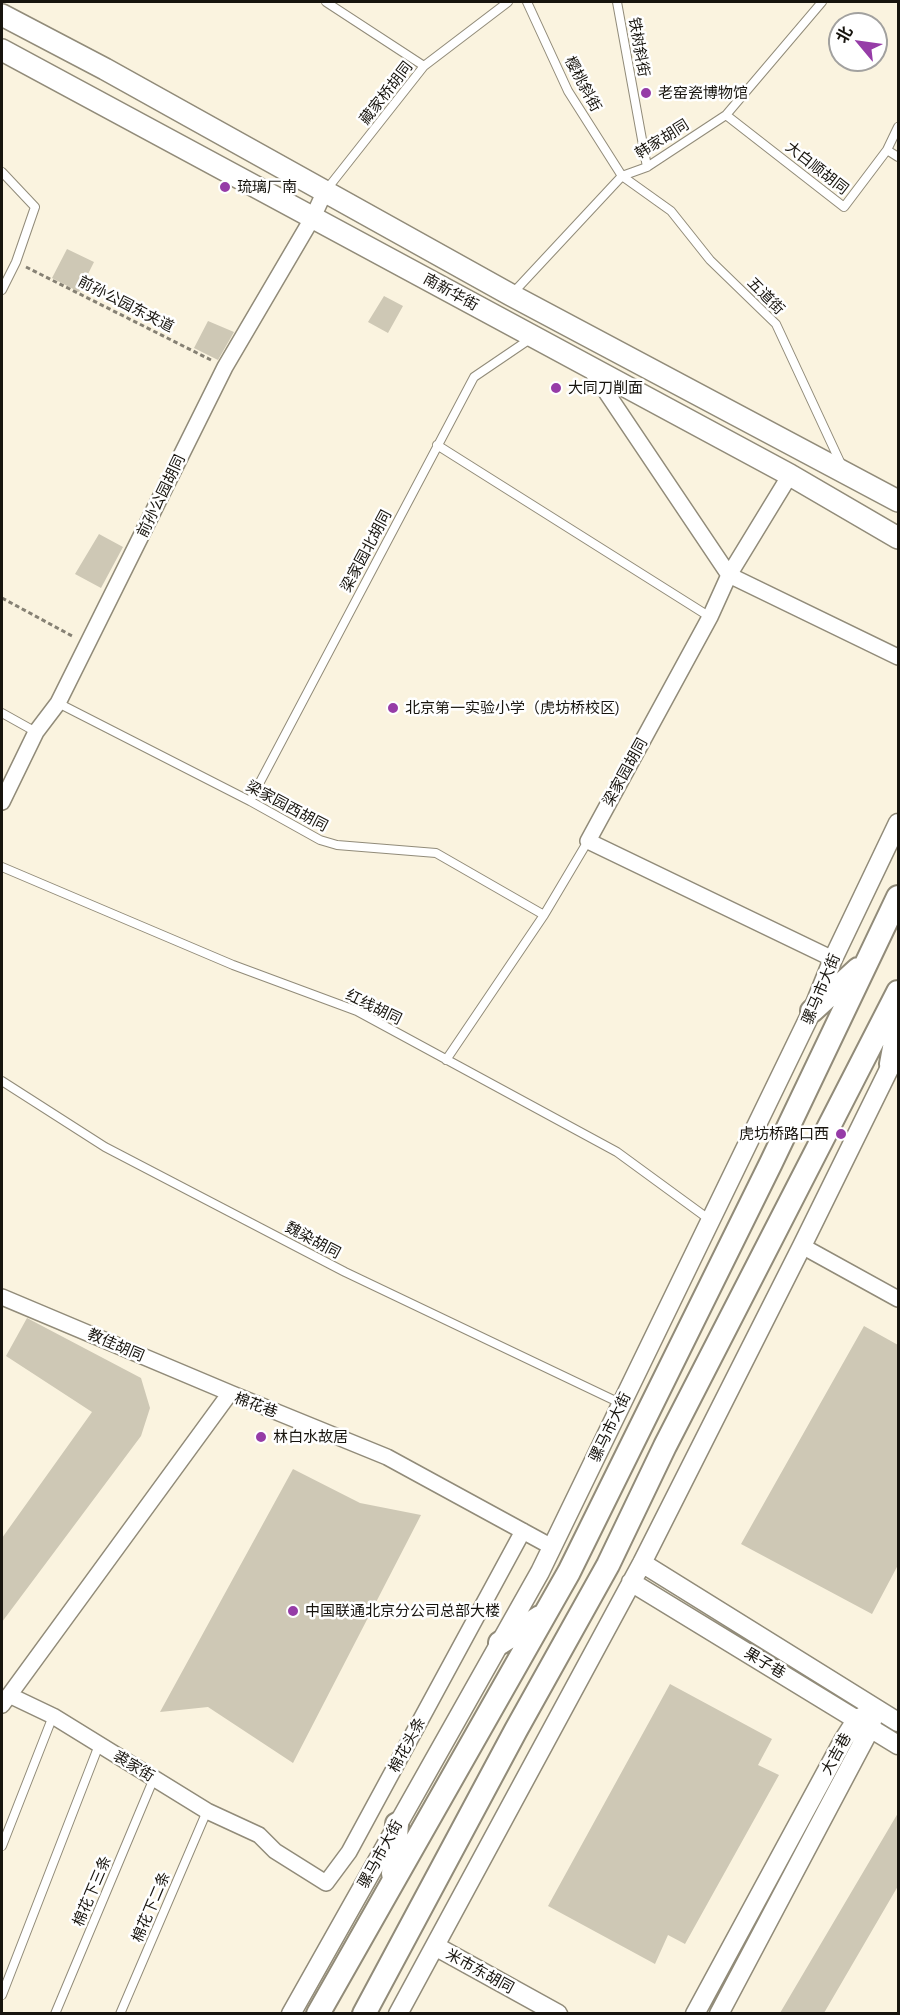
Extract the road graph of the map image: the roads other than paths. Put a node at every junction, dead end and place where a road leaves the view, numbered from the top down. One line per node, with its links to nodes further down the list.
1 (326, 2): 8 (lane)
2 (508, 2): 8 (lane, 藏家桥胡同)
3 (527, 2): 15 (lane, 樱桃斜街)
4 (617, 2): 13 (lane, 铁树斜街)
5 (822, 2): 9 (lane, 韩家胡同)
6 (2, 15): 16 (main road, 南新华街)
7 (2, 50): 17 (main road, 南新华街)
8 (424, 66): 16 (lane, 藏家桥胡同)
9 (726, 115): 11 (lane, 大白顺胡同); 13 (lane, 韩家胡同)
10 (898, 127): 11 (lane, 大白顺胡同)
11 (887, 150): 12 (lane)
12 (898, 157)
13 (647, 167): 15 (lane, 韩家胡同)
14 (2, 172): 18 (lane)
15 (621, 176): 19 (lane, 韩家胡同); 23 (lane, 五道街)
16 (325, 191): 17 (street, 前孙公园胡同); 19 (main road, 南新华街)
17 (313, 217): 20 (main road, 南新华街); 30 (street, 前孙公园胡同)
18 (2, 290)
19 (511, 295): 23 (main road, 南新华街)
20 (533, 337): 21 (main road, 南新华街); 22 (lane, 梁家园北胡同)
21 (591, 369): 24 (main road, 南新华街); 27 (street)
22 (436, 445): 28 (lane); 33 (lane, 梁家园北胡同)
23 (843, 470): 25 (main road, 南新华街)
24 (790, 475): 26 (main road, 南新华街); 27 (street, 梁家园胡同)
25 (898, 501)
26 (898, 538)
27 (729, 575): 28 (street, 梁家园胡同); 29 (street)
28 (710, 617): 36 (street, 梁家园胡同)
29 (898, 657)
30 (58, 703): 32 (street, 前孙公园胡同); 33 (lane, 梁家园西胡同)
31 (2, 713): 32 (lane)
32 (36, 732): 34 (street, 前孙公园胡同)
33 (250, 801): 39 (lane, 梁家园西胡同)
34 (2, 802)
35 (898, 823): 40 (street, 骡马市大街)
36 (588, 841): 39 (lane, 梁家园胡同); 40 (street)
37 (2, 867): 46 (lane, 红线胡同)
38 (898, 897): 41 (main road, 骡马市大街)
39 (544, 915): 46 (lane, 梁家园胡同)
40 (833, 959): 43 (street, 骡马市大街)
41 (867, 959): 43 (main road); 58 (main road, 骡马市大街)
42 (898, 992): 79 (main road)
43 (812, 1011): 48 (street, 骡马市大街)
44 (898, 1026): 45 (main road)
45 (895, 1057): 49 (street)
46 (446, 1060): 48 (lane, 红线胡同)
47 (2, 1081): 53 (lane, 魏染胡同)
48 (710, 1220): 53 (street, 骡马市大街)
49 (802, 1246): 51 (street); 56 (street)
50 (2, 1297): 52 (street, 教佳胡同)
51 (898, 1299)
52 (230, 1393): 54 (street, 棉花巷); 60 (street, 棉花巷)
53 (622, 1404): 55 (street, 骡马市大街)
54 (523, 1531): 55 (street, 棉花巷); 70 (street, 棉花头条)
55 (552, 1546): 59 (street, 骡马市大街)
56 (642, 1563): 57 (street); 61 (street, 果子巷)
57 (631, 1582): 64 (street, 果子巷); 73 (street)
58 (544, 1615): 59 (main road); 72 (main road, 骡马市大街)
59 (500, 1643): 69 (street, 骡马市大街)
60 (5, 1700): 62 (street, 裘家街)
61 (875, 1709): 63 (street, 果子巷); 64 (street, 大吉巷)
62 (53, 1716): 65 (street, 裘家街); 71 (lane)
63 (898, 1722)
64 (863, 1724): 66 (street, 果子巷); 82 (street, 大吉巷); 83 (street, 大吉巷)
65 (99, 1745): 67 (street, 裘家街); 74 (lane)
66 (898, 1745)
67 (154, 1778): 68 (street, 裘家街); 75 (lane, 棉花下三条)
68 (207, 1811): 70 (street, 裘家街); 76 (lane, 棉花下二条)
69 (397, 1824): 72 (main road); 77 (street, 骡马市大街)
70 (259, 1835)
71 (2, 1846)
72 (393, 1882): 78 (main road, 骡马市大街)
73 (435, 1946): 80 (street); 81 (street, 米市东胡同)
74 (2, 1995)
75 (55, 2013)
76 (120, 2013)
77 (291, 2013)
78 (318, 2013)
79 (364, 2013)
80 (398, 2013)
81 (558, 2013)
82 (695, 2013)
83 (719, 2013)

